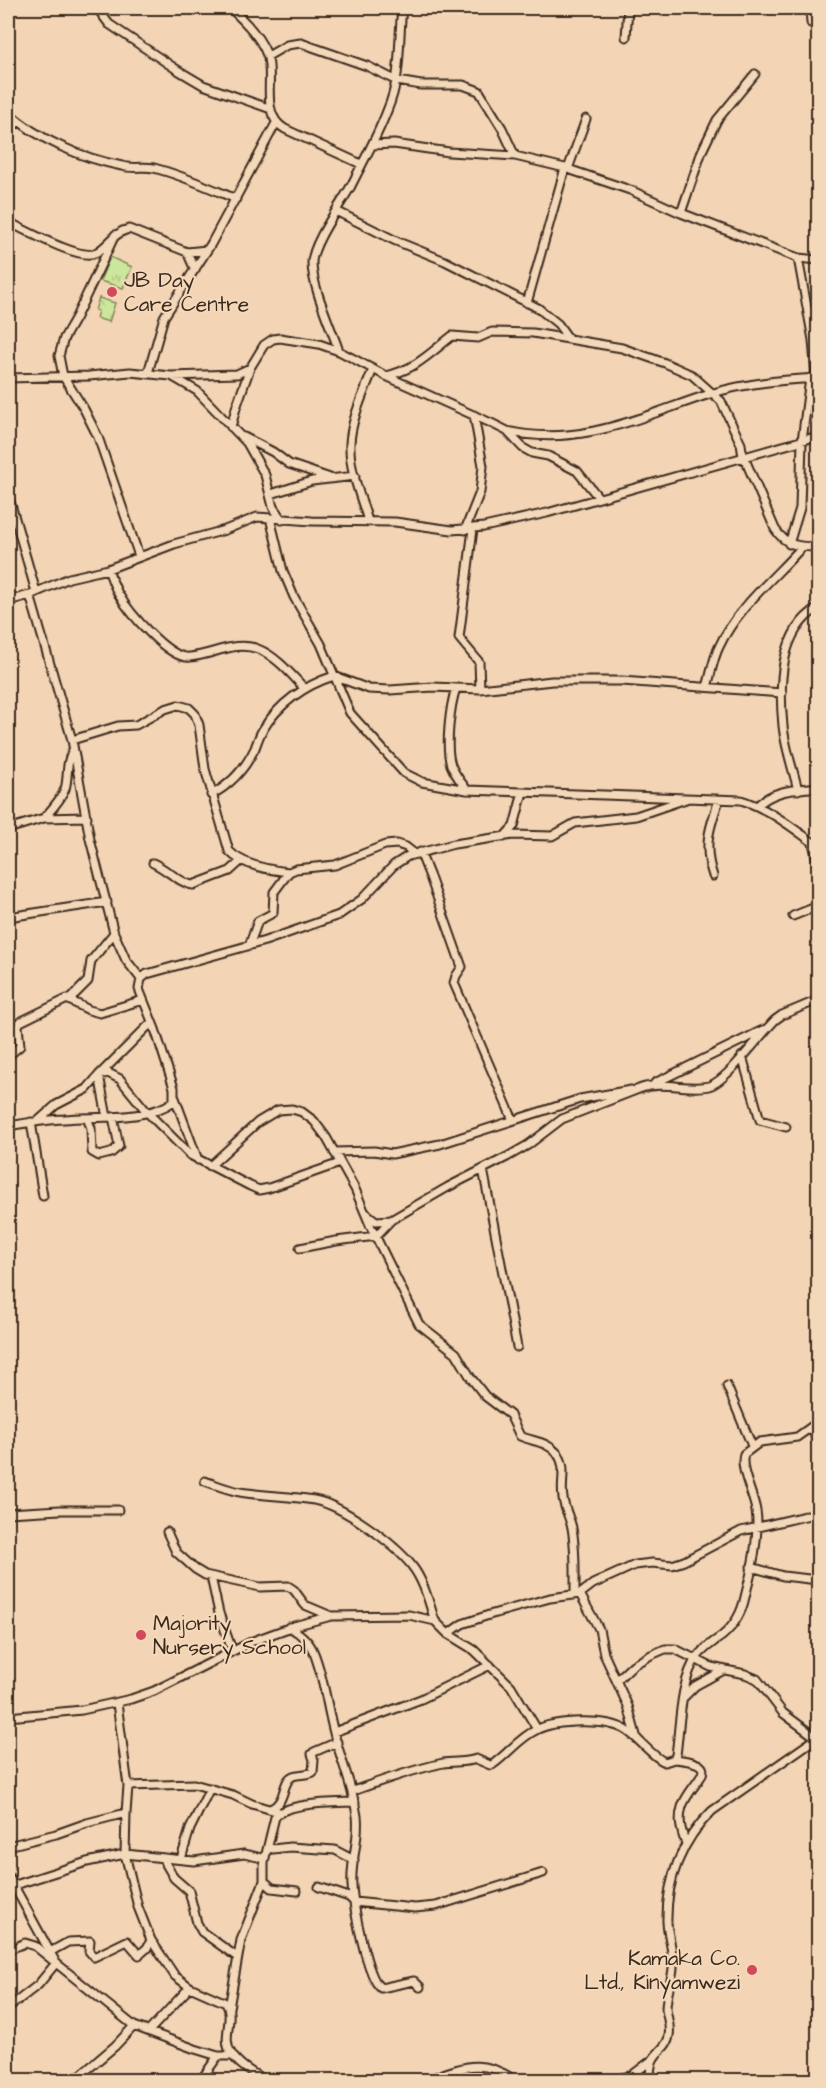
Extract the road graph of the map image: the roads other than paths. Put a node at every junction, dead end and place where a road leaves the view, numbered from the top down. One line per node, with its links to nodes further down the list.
1 (97, 8): 12 (street)
2 (230, 8): 9 (street)
3 (402, 8): 11 (street)
4 (628, 8): 8 (street)
5 (810, 8): 6 (street); 7 (street)
6 (762, 9)
7 (811, 23)
8 (626, 37)
9 (268, 56): 11 (street); 12 (street)
10 (755, 74): 24 (street)
11 (397, 81): 18 (street); 19 (street)
12 (271, 110): 16 (street)
13 (8, 112): 15 (street)
14 (586, 119): 21 (street)
15 (18, 122): 17 (street); 22 (street)
16 (276, 123): 20 (street); 22 (street)
17 (8, 130)
18 (372, 145): 19 (street); 20 (street)
19 (515, 156): 21 (street)
20 (361, 164): 23 (street)
21 (567, 168): 24 (street); 32 (street)
22 (236, 199): 27 (street)
23 (336, 212): 32 (street); 36 (street)
24 (681, 213): 29 (street)
25 (8, 222): 26 (street)
26 (115, 235): 28 (street); 40 (street)
27 (207, 250): 28 (street); 31 (street)
28 (187, 252): 31 (street)
29 (798, 258): 30 (street); 34 (street)
30 (819, 260)
31 (195, 270): 39 (street)
32 (527, 303): 35 (street)
33 (819, 308): 34 (street)
34 (808, 314): 44 (street)
35 (568, 338): 42 (street); 45 (street)
36 (339, 351): 37 (street); 38 (street)
37 (250, 368): 41 (street); 47 (street)
38 (373, 369): 42 (street); 53 (street)
39 (148, 373): 40 (street); 41 (street)
40 (63, 376): 43 (street); 65 (street)
41 (171, 376): 47 (street)
42 (386, 376): 46 (street)
43 (8, 378)
44 (815, 378): 45 (street); 51 (street)
45 (712, 393): 48 (street); 52 (street)
46 (474, 415): 48 (street); 61 (street)
47 (231, 427): 49 (street)
48 (507, 431): 57 (street)
49 (238, 434): 54 (street); 56 (street)
50 (819, 436): 51 (street)
51 (802, 441): 52 (street); 62 (street)
52 (744, 457): 57 (street); 62 (street)
53 (355, 476): 54 (street); 60 (street)
54 (330, 478): 56 (street)
55 (8, 494): 67 (street)
56 (270, 494): 59 (street)
57 (599, 498): 61 (street)
58 (270, 518): 59 (street); 65 (street); 70 (street)
59 (282, 520): 60 (street)
60 (368, 521): 61 (street)
61 (469, 529): 74 (street)
62 (789, 544): 63 (street)
63 (802, 547): 64 (street); 71 (street)
64 (819, 547)
65 (139, 556): 66 (street)
66 (108, 569): 67 (street); 72 (street)
67 (33, 593): 68 (street); 76 (street)
68 (8, 602)
69 (819, 608): 75 (street)
70 (334, 676): 72 (street); 73 (street); 79 (street)
71 (707, 687): 74 (street); 75 (street)
72 (304, 688): 82 (street)
73 (456, 688): 74 (street); 79 (street)
74 (480, 689)
75 (782, 693): 80 (street)
76 (72, 740): 77 (street); 82 (street)
77 (73, 750): 86 (street); 87 (street)
78 (819, 788): 80 (street)
79 (467, 790): 81 (street)
80 (798, 790): 85 (street)
81 (523, 792): 83 (street); 89 (street)
82 (212, 795): 92 (street)
83 (686, 799): 84 (street); 89 (street)
84 (719, 800): 85 (street); 96 (street)
85 (757, 806): 90 (street)
86 (87, 817): 87 (street); 97 (street)
87 (44, 818): 88 (street)
88 (8, 829)
89 (504, 837): 91 (street)
90 (816, 844): 94 (street)
91 (417, 853): 95 (street); 102 (street); 120 (street)
92 (242, 860): 93 (street); 95 (street)
93 (153, 863)
94 (819, 864)
95 (289, 872): 102 (street)
96 (713, 876)
97 (107, 902): 100 (street); 101 (street)
98 (819, 906): 99 (street)
99 (793, 915)
100 (8, 917)
101 (114, 933): 103 (street); 104 (street)
102 (249, 946): 103 (street)
103 (141, 979): 105 (street)
104 (70, 999): 105 (street); 109 (street)
105 (143, 1000): 107 (street)
106 (819, 1000): 108 (street)
107 (152, 1022): 111 (street); 114 (street)
108 (766, 1029): 110 (street); 112 (street)
109 (8, 1056)
110 (742, 1056): 112 (street); 123 (street)
111 (99, 1075): 116 (street); 117 (street); 121 (street)
112 (651, 1085): 113 (street)
113 (639, 1089): 120 (street); 128 (street)
114 (175, 1097): 115 (street); 119 (street)
115 (162, 1107): 116 (street); 119 (street)
116 (147, 1112): 117 (street); 125 (street)
117 (110, 1117): 118 (street); 118 (street)
118 (87, 1118): 121 (street)
119 (183, 1118): 125 (street)
120 (513, 1120): 124 (street)
121 (34, 1122): 122 (street); 129 (street)
122 (8, 1126)
123 (786, 1127)
124 (334, 1152): 126 (street); 127 (street)
125 (198, 1160): 127 (street)
126 (340, 1163): 127 (street); 130 (street)
127 (210, 1166)
128 (483, 1169): 131 (street); 134 (street)
129 (43, 1196)
130 (366, 1213): 131 (street); 132 (street)
131 (391, 1221): 132 (street)
132 (376, 1236): 133 (street); 148 (street)
133 (300, 1248)
134 (517, 1347)
135 (727, 1386): 137 (street)
136 (816, 1424): 137 (street); 138 (street)
137 (752, 1446): 143 (street)
138 (819, 1452)
139 (205, 1482): 150 (street)
140 (118, 1510): 141 (street)
141 (8, 1513)
142 (819, 1513): 143 (street)
143 (758, 1527): 145 (street); 148 (street)
144 (167, 1532): 146 (street)
145 (751, 1567): 147 (street); 154 (street)
146 (211, 1577): 149 (street); 153 (street)
147 (819, 1580)
148 (577, 1593): 152 (street); 157 (street)
149 (331, 1616): 150 (street); 151 (street)
150 (435, 1621): 152 (street)
151 (289, 1627): 153 (street); 162 (street)
152 (448, 1634): 155 (street)
153 (232, 1650): 159 (street)
154 (696, 1658): 156 (street); 157 (street); 158 (street)
155 (490, 1665): 161 (street); 162 (street)
156 (724, 1670): 158 (street); 163 (street)
157 (617, 1680): 164 (street)
158 (684, 1698): 166 (street)
159 (117, 1703): 160 (street); 167 (street)
160 (8, 1717)
161 (537, 1728): 164 (street); 169 (street)
162 (334, 1732): 165 (street)
163 (818, 1738): 174 (street)
164 (637, 1739): 166 (street)
165 (337, 1742): 169 (street); 171 (street)
166 (674, 1759): 174 (street)
167 (128, 1786): 168 (street); 173 (street)
168 (210, 1788): 171 (street); 179 (street)
169 (353, 1791): 170 (street)
170 (355, 1802): 172 (street); 180 (street)
171 (270, 1809): 172 (street)
172 (279, 1812): 176 (street)
173 (126, 1813): 175 (street); 177 (street)
174 (686, 1844): 202 (street)
175 (8, 1846)
176 (269, 1847): 180 (street); 181 (street)
177 (125, 1854): 178 (street); 185 (street); 189 (street)
178 (163, 1859): 179 (street); 192 (street)
179 (181, 1859): 181 (street)
180 (354, 1860): 188 (street)
181 (264, 1862): 184 (street)
182 (543, 1873): 188 (street)
183 (8, 1875): 185 (street)
184 (264, 1881): 187 (street); 192 (street)
185 (12, 1886): 191 (street)
186 (319, 1887): 188 (street)
187 (297, 1891)
188 (354, 1902): 195 (street)
189 (151, 1940): 191 (street); 194 (street)
190 (8, 1950): 193 (street)
191 (50, 1952): 193 (street)
192 (237, 1957): 197 (street)
193 (56, 1963): 196 (street); 198 (street)
194 (190, 1987): 197 (street); 199 (street)
195 (420, 1987)
196 (8, 2008)
197 (229, 2008): 200 (street)
198 (134, 2026): 199 (street); 204 (street)
199 (149, 2031): 201 (street)
200 (232, 2055): 201 (street); 206 (street)
201 (218, 2056): 205 (street)
202 (654, 2058): 208 (street); 209 (street)
203 (432, 2078): 207 (street)
204 (75, 2080)
205 (201, 2080)
206 (264, 2080)
207 (514, 2080)
208 (612, 2080)
209 (650, 2080)

